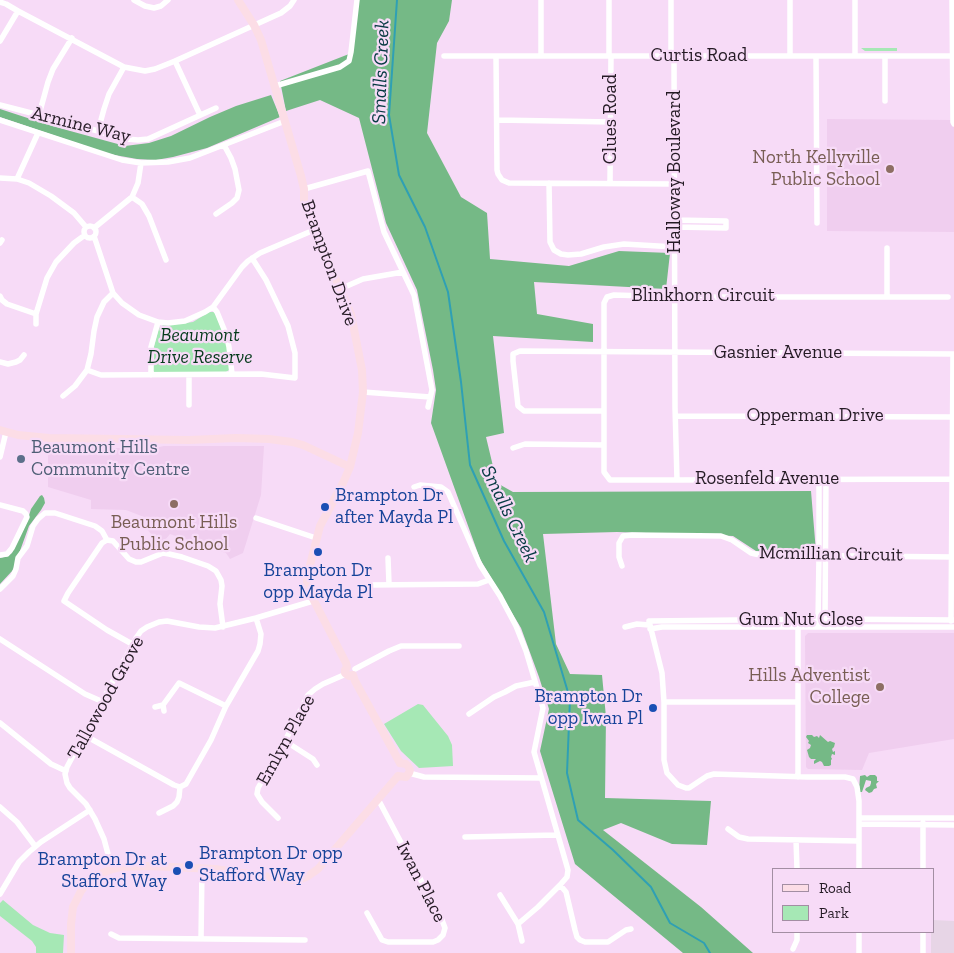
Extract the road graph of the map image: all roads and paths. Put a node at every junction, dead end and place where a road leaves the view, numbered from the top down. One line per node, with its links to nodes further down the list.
1 (134, 0): 2 (street)
2 (168, 0)
3 (238, 0): 14 (street, Brampton Drive)
4 (294, 0): 14 (street)
5 (358, 0): 29 (street)
6 (541, 0): 17 (street)
7 (609, 0): 20 (street, Clues Road)
8 (671, 0): 21 (street, Halloway Boulevard)
9 (790, 0): 22 (street)
10 (855, 0): 24 (street)
11 (952, 0): 26 (street)
12 (0, 2): 13 (street)
13 (18, 11): 15 (street); 16 (street)
14 (254, 25): 27 (street); 29 (street, Brampton Drive)
15 (72, 38): 28 (street); 33 (street)
16 (0, 41)
17 (541, 55): 19 (street, Curtis Road); 20 (street, Curtis Road)
18 (444, 56): 19 (street, Curtis Road)
19 (496, 56): 36 (street)
20 (610, 56): 21 (street, Curtis Road); 38 (street, Clues Road)
21 (672, 56): 22 (street, Curtis Road); 48 (street, Halloway Boulevard)
22 (790, 56): 23 (street, Curtis Road)
23 (816, 56): 24 (street, Curtis Road); 53 (street)
24 (855, 56): 25 (street, Curtis Road)
25 (885, 56): 26 (street, Curtis Road); 30 (street)
26 (953, 56): 39 (street)
27 (175, 61): 28 (street); 34 (street)
28 (124, 67): 40 (street)
29 (275, 86): 37 (street, Brampton Drive)
30 (885, 101)
31 (0, 105): 33 (street, Armine Way)
32 (216, 108): 34 (street, Armine Way)
33 (39, 115): 40 (street, Armine Way)
34 (200, 115): 40 (street, Armine Way)
35 (0, 120): 41 (street)
36 (497, 120): 38 (street); 46 (street)
37 (285, 121): 42 (street); 49 (street, Brampton Drive)
38 (611, 122): 47 (street, Clues Road)
39 (954, 124)
40 (98, 131)
41 (38, 133): 43 (street); 45 (street)
42 (224, 146): 43 (street); 51 (street)
43 (141, 163): 50 (street)
44 (0, 178): 45 (street)
45 (17, 179): 54 (street)
46 (549, 183): 47 (street); 60 (street)
47 (610, 183): 48 (street)
48 (675, 184): 52 (street, Halloway Boulevard)
49 (304, 189): 57 (street, Brampton Drive); 64 (street)
50 (132, 197): 56 (street); 63 (street)
51 (216, 214)
52 (675, 220): 55 (street, Halloway Boulevard); 55 (street)
53 (817, 223)
54 (86, 227): 56 (street); 58 (street)
55 (675, 227): 60 (street, Halloway Boulevard)
56 (94, 228): 59 (street)
57 (314, 230): 62 (street); 65 (street, Brampton Drive)
58 (85, 236): 59 (street); 72 (street)
59 (94, 236): 66 (street)
60 (675, 247): 68 (street, Halloway Boulevard)
61 (887, 248): 69 (street)
62 (252, 258): 71 (street); 81 (street)
63 (166, 260)
64 (403, 272): 65 (street); 86 (street)
65 (340, 289): 84 (street, Brampton Drive)
66 (113, 293): 73 (street); 80 (street)
67 (0, 296): 72 (street)
68 (675, 296): 69 (street, Blinkhorn Circuit); 75 (street, Blinkhorn Circuit); 76 (street, Rosenfeld Avenue)
69 (887, 297): 70 (street, Blinkhorn Circuit)
70 (948, 297)
71 (213, 307): 73 (street); 81 (street)
72 (36, 314): 74 (street)
73 (158, 322): 82 (street)
74 (36, 324)
75 (603, 352): 76 (street, Gasnier Avenue); 89 (street, Blinkhorn Circuit); 89 (street, Gasnier Avenue)
76 (676, 352): 77 (street, Gasnier Avenue); 90 (street, Rosenfeld Avenue)
77 (954, 354): 91 (street)
78 (24, 355): 79 (street)
79 (0, 362)
80 (86, 370): 82 (street); 85 (street)
81 (232, 374): 83 (street)
82 (151, 375): 83 (street)
83 (189, 376): 87 (street)
84 (363, 392): 86 (street); 96 (street, Brampton Drive)
85 (63, 396)
86 (430, 398): 88 (street)
87 (189, 405)
88 (428, 407)
89 (604, 411): 93 (street, Blinkhorn Circuit)
90 (676, 416): 91 (street, Opperman Drive); 99 (street, Rosenfeld Avenue)
91 (954, 417): 98 (street)
92 (3, 431): 95 (street); 96 (street)
93 (604, 445): 94 (street); 99 (street, Blinkhorn Circuit)
94 (513, 448)
95 (0, 457)
96 (350, 467): 104 (street, Brampton Drive)
97 (826, 479): 98 (street, Rosenfeld Avenue); 100 (street, Rosenfeld Avenue); 107 (street)
98 (953, 479): 108 (street)
99 (677, 480): 100 (street, Rosenfeld Avenue)
100 (819, 480): 107 (street)
101 (414, 487): 111 (street)
102 (0, 505): 106 (street)
103 (256, 518): 104 (street)
104 (316, 538): 115 (street, Brampton Drive)
105 (106, 540): 114 (street); 122 (street); 128 (street)
106 (0, 555)
107 (822, 556): 108 (street, Mcmillian Circuit); 110 (street, Mcmillian Circuit); 118 (street); 119 (street)
108 (953, 557): 120 (street)
109 (388, 558): 112 (street)
110 (622, 566)
111 (489, 580): 112 (street); 131 (street)
112 (388, 584): 113 (street)
113 (369, 585)
114 (0, 589)
115 (313, 601): 116 (street, Tallowood Grove); 130 (street, Brampton Drive)
116 (256, 618): 122 (street, Tallowood Grove); 135 (street)
117 (798, 620): 118 (street, Gum Nut Close); 121 (street, Gum Nut Close); 126 (street)
118 (818, 620): 119 (street, Gum Nut Close); 124 (street)
119 (825, 620): 120 (street, Gum Nut Close); 125 (street)
120 (953, 623): 125 (street, Gum Nut Close)
121 (649, 625): 123 (street, Gum Nut Close); 126 (street, Gum Nut Close); 133 (street)
122 (224, 627): 128 (street, Tallowood Grove)
123 (625, 627)
124 (818, 627): 125 (street, Gum Nut Close); 126 (street, Gum Nut Close)
125 (826, 627)
126 (798, 628): 134 (street)
127 (0, 639): 132 (street)
128 (132, 644): 132 (street, Tallowood Grove)
129 (459, 646): 130 (street, Emlyn Place)
130 (350, 671): 140 (street, Emlyn Place); 141 (street, Brampton Drive)
131 (536, 682): 137 (street); 147 (street)
132 (101, 702): 139 (street, Tallowood Grove)
133 (664, 702): 134 (street); 146 (street)
134 (798, 702): 146 (street)
135 (226, 706): 136 (street); 148 (street)
136 (155, 707)
137 (469, 714)
138 (0, 723): 143 (street)
139 (84, 735): 143 (street, Tallowood Grove); 148 (street)
140 (285, 741): 142 (street); 153 (street, Emlyn Place)
141 (400, 763): 144 (street); 145 (street)
142 (318, 765)
143 (66, 771): 151 (street, Tallowood Grove)
144 (409, 773): 145 (street); 147 (street)
145 (398, 776): 149 (street)
146 (798, 777): 155 (street)
147 (541, 778): 159 (street)
148 (180, 787): 152 (street)
149 (378, 799): 168 (street); 172 (street, Iwan Place)
150 (0, 807): 163 (street)
151 (90, 810): 163 (street); 167 (street, Tallowood Grove)
152 (159, 813)
153 (278, 818)
154 (954, 818): 156 (street)
155 (859, 821): 156 (street); 162 (street)
156 (923, 822): 157 (street); 166 (street)
157 (954, 825)
158 (728, 829): 161 (street)
159 (557, 835): 160 (street); 169 (street)
160 (466, 837)
161 (796, 840): 162 (street); 164 (street)
162 (859, 840): 165 (street)
163 (35, 846): 170 (street)
164 (797, 868)
165 (859, 868)
166 (923, 868)
167 (112, 869): 168 (street); 183 (street)
168 (202, 869): 179 (street)
169 (560, 885): 173 (street); 174 (street)
170 (0, 893)
171 (500, 895): 173 (street)
172 (367, 913)
173 (518, 924): 181 (street)
174 (631, 929)
175 (797, 933): 182 (street)
176 (859, 933): 184 (street)
177 (923, 933): 185 (street)
178 (111, 934): 179 (street)
179 (201, 939): 180 (street)
180 (305, 940)
181 (522, 941)
182 (793, 949)
183 (71, 953)
184 (859, 953)
185 (923, 953)

